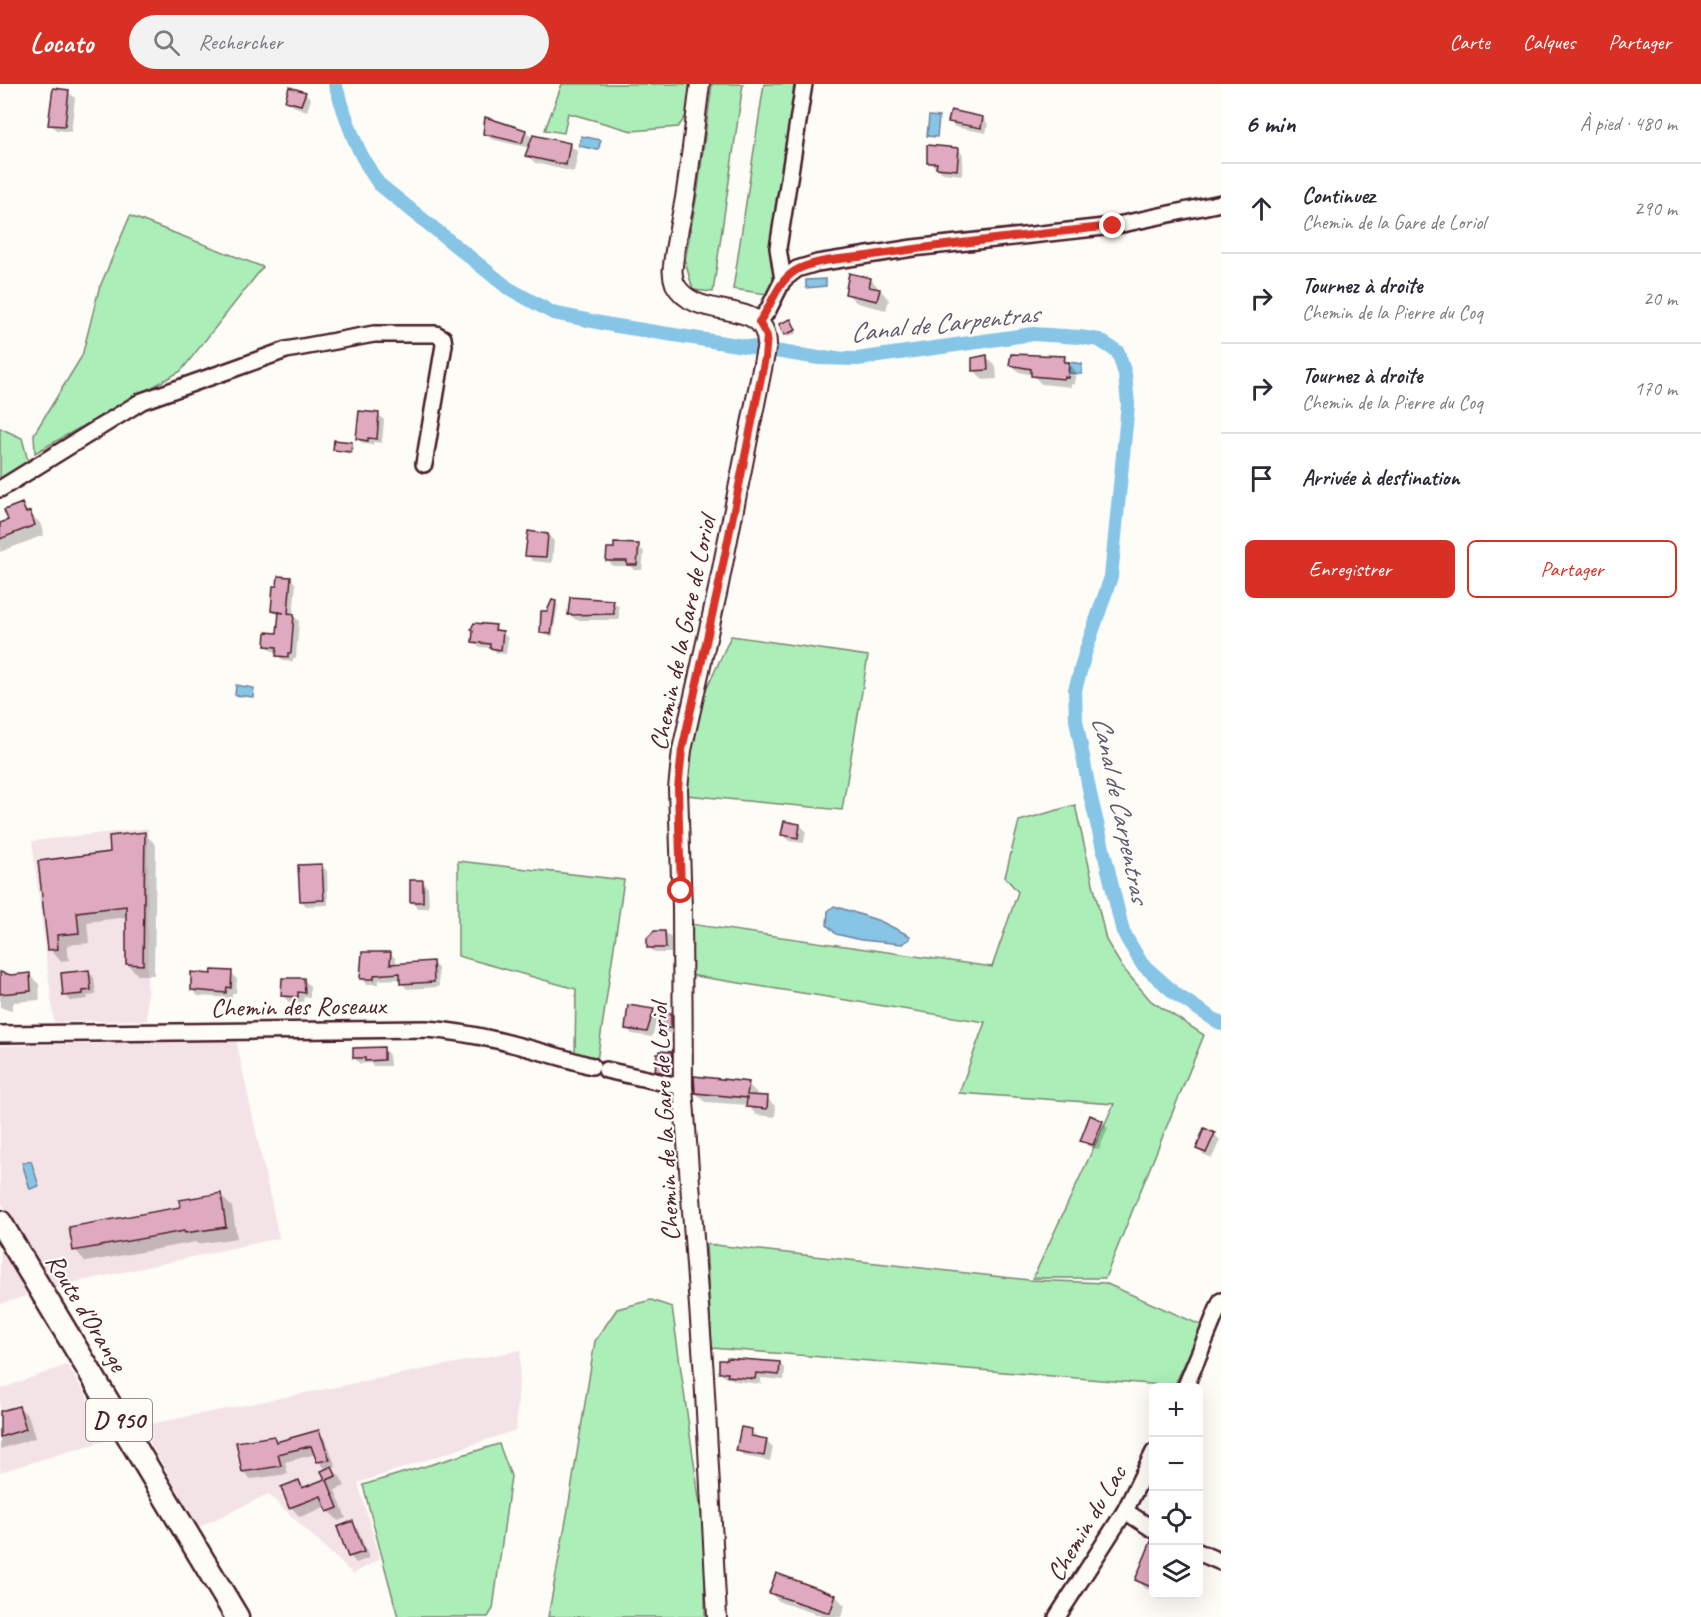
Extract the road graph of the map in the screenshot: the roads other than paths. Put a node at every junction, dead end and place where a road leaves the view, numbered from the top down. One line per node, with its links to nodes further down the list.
1 (700, 84): 5 (street)
2 (804, 84): 4 (street)
3 (1221, 203): 4 (street)
4 (783, 280): 5 (street)
5 (759, 322): 9 (street, Chemin de la Gare de Loriol)
6 (424, 464): 7 (street)
7 (0, 489)
8 (0, 1034): 9 (street, Chemin des Roseaux)
9 (683, 1087): 19 (street, Chemin de la Gare de Loriol)
10 (0, 1222): 18 (main road, Route d'Orange / D 950)
11 (1221, 1301): 12 (street)
12 (1187, 1383)
13 (1149, 1462): 14 (street, Chemin du Lac)
14 (1125, 1511): 15 (street); 20 (street, Chemin du Lac)
15 (1149, 1527)
16 (1203, 1554): 17 (street)
17 (1221, 1562)
18 (237, 1617)
19 (717, 1617)
20 (1057, 1617)

